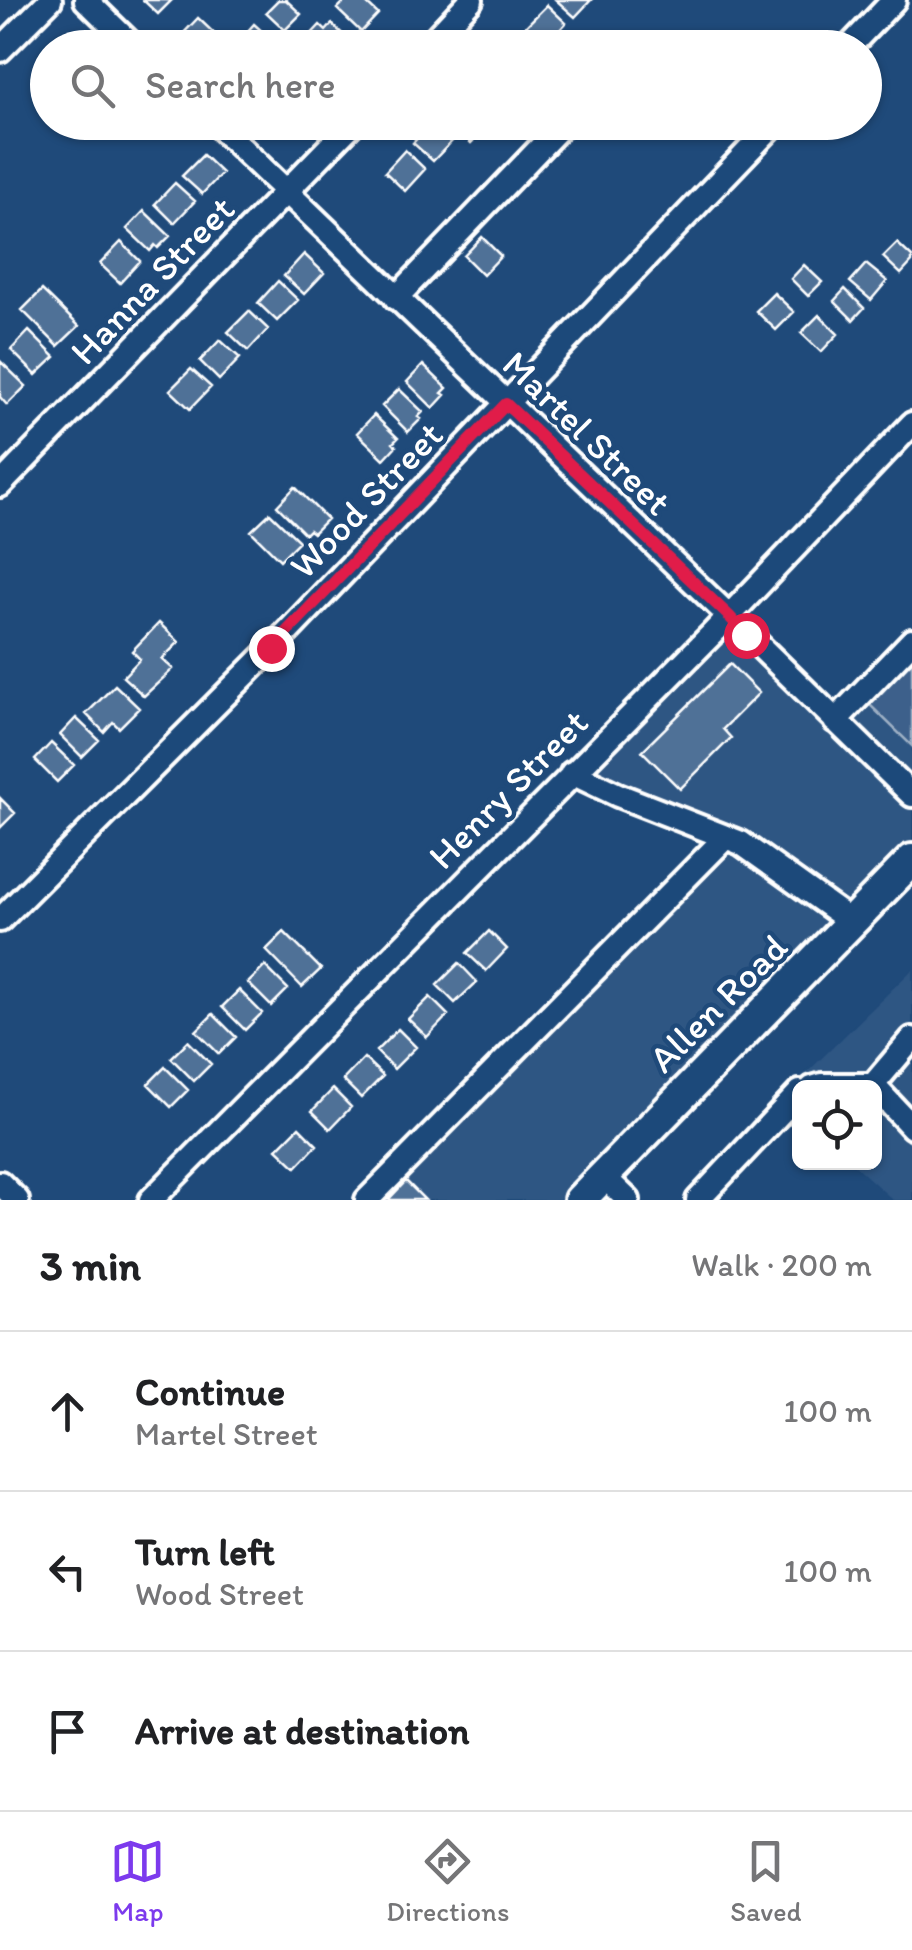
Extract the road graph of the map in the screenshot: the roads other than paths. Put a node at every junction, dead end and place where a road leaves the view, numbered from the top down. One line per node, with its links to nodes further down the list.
1 (50, 0): 8 (street)
2 (86, 0): 5 (street)
3 (471, 0): 6 (street)
4 (894, 0): 7 (street)
5 (117, 30)
6 (443, 30)
7 (865, 30)
8 (0, 50)
9 (233, 140): 13 (street, Martel Street)
10 (337, 140): 13 (street, Hanna Street)
11 (547, 140): 14 (street)
12 (759, 140): 15 (street, Wood Street)
13 (286, 192): 14 (street, Martel Street); 17 (street, Hanna Street)
14 (396, 298): 15 (street, Martel Street)
15 (506, 404): 18 (street, Martel Street); 25 (street, Wood Street)
16 (912, 424): 18 (street, Henry Street)
17 (0, 486)
18 (729, 616): 20 (street, Martel Street); 21 (street, Henry Street)
19 (912, 641): 20 (street)
20 (835, 720): 22 (street, Martel Street)
21 (572, 773): 23 (street); 35 (street, Henry Street)
22 (912, 795)
23 (726, 837): 26 (street); 36 (street)
24 (912, 860): 26 (main road, Allen Road)
25 (0, 920)
26 (853, 923): 32 (main road, Allen Road)
27 (912, 1039): 28 (street)
28 (877, 1080)
29 (882, 1095): 31 (street)
30 (792, 1100): 39 (street)
31 (912, 1127)
32 (603, 1176): 37 (main road, Allen Road); 38 (street)
33 (0, 1183): 34 (street)
34 (17, 1200)
35 (152, 1200)
36 (367, 1200)
37 (580, 1200)
38 (628, 1200)
39 (698, 1200)

